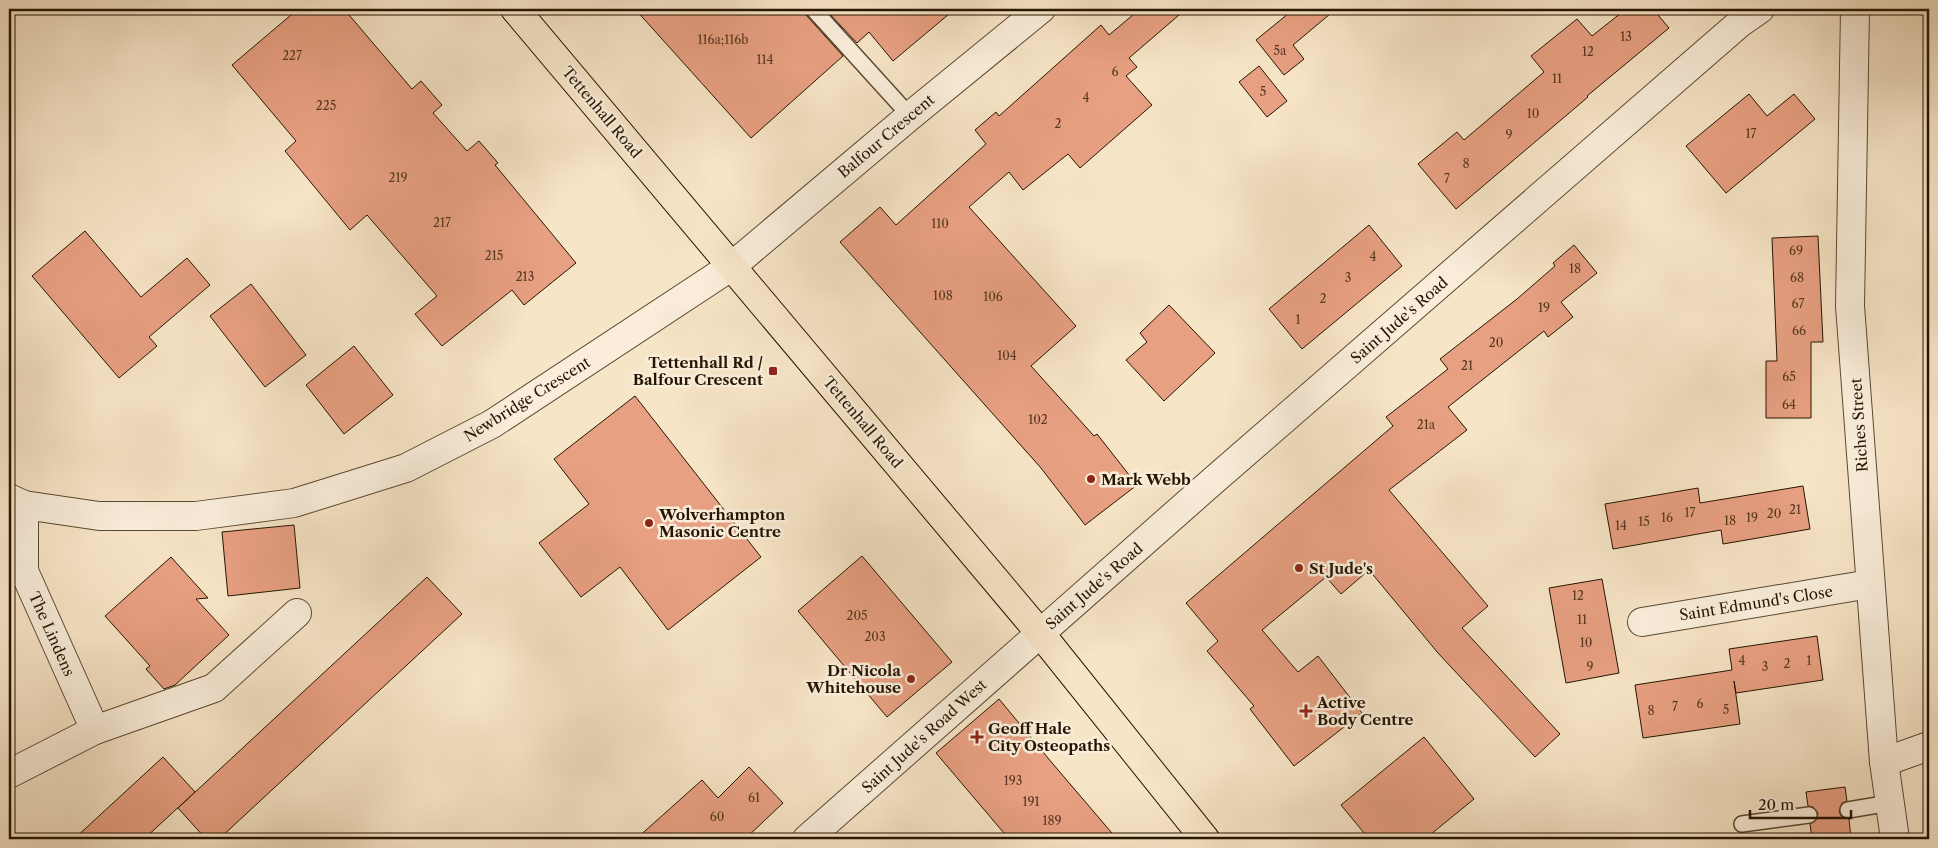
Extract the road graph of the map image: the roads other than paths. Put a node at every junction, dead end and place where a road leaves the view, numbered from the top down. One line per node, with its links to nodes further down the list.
1 (515, 9): 7 (highway, Tettenhall Road)
2 (813, 9): 6 (lane)
3 (1040, 9): 6 (street, Balfour Crescent)
4 (1760, 9): 12 (street, Saint Jude's Road)
5 (1855, 9): 9 (street, Riches Street)
6 (910, 116): 7 (street, Balfour Crescent)
7 (732, 266): 8 (street, Newbridge Crescent); 12 (highway, Tettenhall Road)
8 (16, 502): 13 (street, The Lindens)
9 (1870, 584): 11 (street, Saint Edmund's Close); 15 (street, Riches Street)
10 (297, 613): 13 (street)
11 (1642, 622)
12 (1040, 633): 21 (street, Saint Jude's Road West); 22 (highway, Tettenhall Road)
13 (95, 730): 16 (street)
14 (1929, 746): 15 (street)
15 (1884, 762): 17 (street, Riches Street)
16 (9, 774)
17 (1890, 803): 18 (lane); 23 (street, Riches Street)
18 (1848, 810)
19 (1809, 815): 20 (lane)
20 (1742, 824)
21 (807, 839)
22 (1205, 839)
23 (1896, 839)

